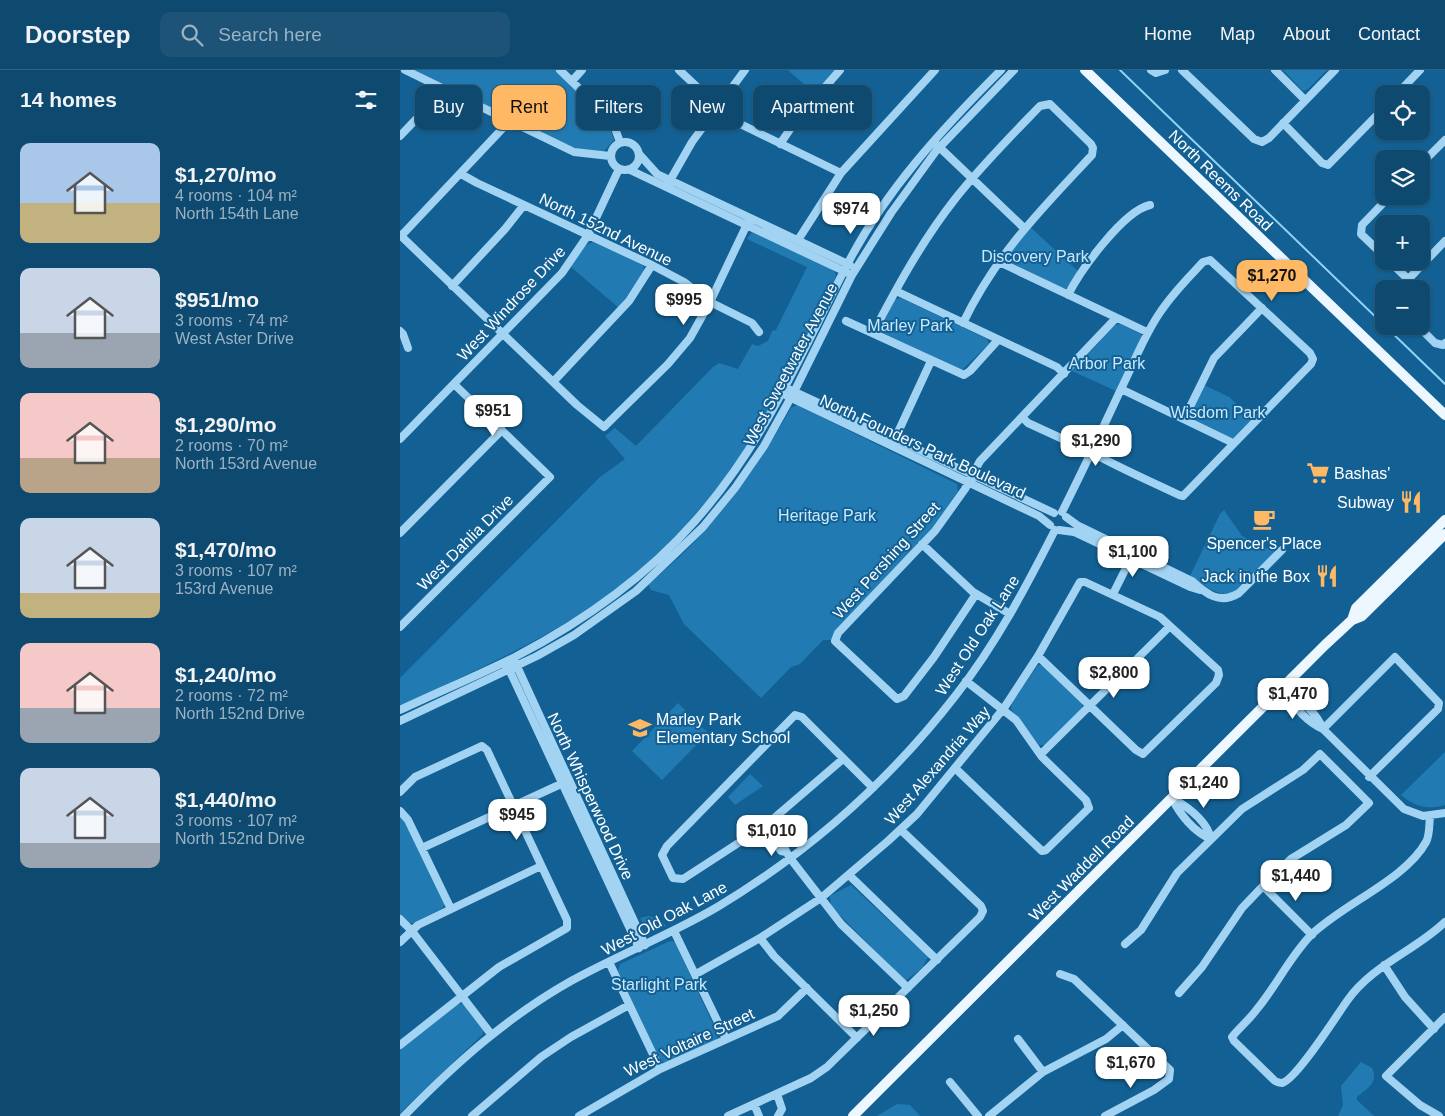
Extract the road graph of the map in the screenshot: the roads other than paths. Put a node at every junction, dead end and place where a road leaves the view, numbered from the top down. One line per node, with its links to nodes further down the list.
1 (405, 70): 18 (street)
2 (560, 70): 17 (street)
3 (582, 70): 17 (street)
4 (679, 70): 19 (street)
5 (745, 70): 20 (street)
6 (840, 70): 34 (street)
7 (936, 70): 41 (street)
8 (1001, 70): 32 (street, West Sweetwater Avenue)
9 (1014, 70): 35 (street, West Sweetwater Avenue)
10 (1085, 70): 85 (main road, North Reems Road)
11 (1151, 70): 16 (street)
12 (1182, 70): 25 (street)
13 (1275, 70): 22 (street)
14 (1334, 70): 22 (street)
15 (1420, 70): 21 (street)
16 (1164, 71)
17 (572, 81): 33 (street)
18 (436, 85)
19 (694, 85)
20 (734, 85)
21 (1406, 85)
22 (1305, 100): 25 (street)
23 (1375, 117): 25 (street)
24 (415, 120): 30 (street)
25 (1283, 123)
26 (743, 126): 34 (street)
27 (501, 130): 42 (street)
28 (529, 130): 38 (street)
29 (701, 130): 44 (street)
30 (400, 136)
31 (1445, 140): 37 (street)
32 (933, 141): 35 (street); 57 (street, West Sweetwater Avenue)
33 (620, 142): 36 (street); 38 (street)
34 (780, 144): 41 (street)
35 (940, 147): 43 (street); 59 (street, West Sweetwater Avenue)
36 (639, 154): 40 (street); 44 (street)
37 (1430, 155)
38 (610, 156): 39 (street)
39 (619, 169): 40 (street); 50 (street, West Windrose Drive)
40 (630, 170): 44 (street)
41 (841, 173): 52 (street)
42 (461, 174): 45 (street, North 152nd Avenue); 51 (street)
43 (972, 178): 49 (street); 49 (street); 62 (street)
44 (669, 183): 48 (street)
45 (524, 204): 50 (street, North 152nd Avenue); 61 (street)
46 (1150, 205): 63 (street)
47 (1381, 205): 54 (street)
48 (748, 221): 52 (street); 57 (street); 64 (street)
49 (1024, 228): 55 (street)
50 (588, 235): 56 (street, North 152nd Avenue); 73 (street, West Windrose Drive)
51 (400, 236): 61 (street)
52 (798, 240): 57 (street)
53 (1445, 241): 60 (street)
54 (1375, 247)
55 (997, 261): 63 (street); 68 (street)
56 (652, 265): 64 (street, North 152nd Avenue); 80 (street)
57 (846, 267): 59 (street); 83 (street, West Sweetwater Avenue)
58 (1398, 270): 60 (street)
59 (854, 272): 84 (street, West Sweetwater Avenue)
60 (1408, 279)
61 (452, 286): 73 (street)
62 (896, 291): 68 (street); 72 (street)
63 (1068, 295): 66 (street)
64 (710, 302): 70 (street, North 152nd Avenue); 80 (street)
65 (1262, 308): 71 (street); 87 (street); 91 (street)
66 (1116, 318): 71 (street); 79 (street, West Pershing Street)
67 (846, 321): 72 (street)
68 (964, 323): 75 (street)
69 (400, 331): 77 (street)
70 (759, 332)
71 (1147, 332): 82 (street)
72 (873, 333): 78 (street)
73 (503, 334): 80 (street); 81 (street, West Windrose Drive)
74 (1427, 335): 76 (street)
75 (998, 340): 78 (street); 79 (street)
76 (1444, 344)
77 (408, 348)
78 (931, 361): 90 (street)
79 (1064, 374): 86 (street, West Pershing Street)
80 (553, 382)
81 (454, 384): 88 (street); 89 (street, West Windrose Drive)
82 (1121, 389): 87 (street); 92 (street)
83 (784, 391): 84 (street, North Founders Park Boulevard); 111 (street, West Sweetwater Avenue)
84 (793, 395): 90 (street, North Founders Park Boulevard); 112 (street, West Sweetwater Avenue)
85 (1445, 415)
86 (1022, 417): 92 (street); 93 (street, West Pershing Street)
87 (1184, 420): 91 (street)
88 (502, 430): 97 (street); 109 (street, West Dahlia Drive)
89 (400, 439)
90 (893, 442): 93 (street, North Founders Park Boulevard)
91 (1234, 443): 92 (street)
92 (1091, 452): 94 (street)
93 (970, 478): 94 (street, North Founders Park Boulevard); 96 (street, North Founders Park Boulevard); 100 (street, West Pershing Street)
94 (1061, 514): 96 (street); 96 (street); 102 (street, North Founders Park Boulevard)
95 (1445, 520): 99 (main road, West Waddell Road)
96 (1055, 528): 102 (street, North Founders Park Boulevard); 106 (street, West Old Oak Lane)
97 (400, 532)
98 (1445, 534): 105 (main road, West Waddell Road)
99 (1424, 540): 105 (main road); 107 (main road, West Waddell Road)
100 (922, 544): 103 (street); 103 (street, West Pershing Street)
101 (1282, 550): 102 (street, North Founders Park Boulevard)
102 (1132, 556): 104 (street)
103 (976, 594): 106 (street)
104 (1113, 594): 108 (street); 110 (street, West Alexandria Way)
105 (1382, 596): 107 (main road, West Waddell Road)
106 (1010, 614): 113 (street, West Old Oak Lane)
107 (1352, 620): 114 (main road, West Waddell Road)
108 (1170, 626): 115 (street); 115 (street)
109 (400, 628)
110 (1038, 656): 115 (street); 116 (street, West Alexandria Way)
111 (509, 660): 112 (street, North Whisperwood Drive); 117 (street, West Sweetwater Avenue)
112 (513, 668): 118 (street, West Sweetwater Avenue); 124 (street, North Whisperwood Drive); 150 (street, North Whisperwood Drive)
113 (966, 681): 116 (street); 125 (street, West Old Oak Lane)
114 (1283, 688): 119 (street); 127 (main road, West Waddell Road)
115 (1091, 706): 120 (street)
116 (1004, 708): 120 (street); 122 (street, West Alexandria Way)
117 (400, 710)
118 (400, 721)
119 (1322, 729): 123 (street); 123 (street)
120 (1041, 754): 122 (street)
121 (843, 758): 125 (street); 133 (street); 133 (street)
122 (956, 769): 132 (street, West Alexandria Way)
123 (1370, 776): 131 (street)
124 (561, 784): 128 (street); 150 (street, North Whisperwood Drive)
125 (873, 788): 136 (street, West Old Oak Lane)
126 (400, 792): 128 (street)
127 (1172, 798): 134 (street); 181 (main road, West Waddell Road)
128 (513, 805): 135 (street); 137 (street)
129 (400, 811): 135 (street)
130 (1445, 813): 131 (street)
131 (1430, 816): 146 (street)
132 (901, 830): 138 (street, West Alexandria Way); 151 (street)
133 (773, 835): 136 (street)
134 (1211, 839): 139 (street); 149 (street)
135 (422, 848): 141 (street)
136 (788, 855): 140 (street); 145 (street, West Old Oak Lane)
137 (541, 866): 141 (street); 159 (street)
138 (849, 875): 140 (street, West Alexandria Way); 151 (street)
139 (1263, 886): 146 (street); 158 (street)
140 (820, 898): 147 (street, West Alexandria Way); 157 (street)
141 (452, 909): 144 (street)
142 (400, 919): 144 (street)
143 (1445, 922): 153 (street)
144 (411, 930): 148 (street); 159 (street)
145 (674, 931): 150 (street, West Old Oak Lane); 154 (street)
146 (1312, 935): 153 (street)
147 (760, 938): 154 (street, West Alexandria Way); 156 (street)
148 (400, 942)
149 (1126, 944)
150 (642, 946): 152 (street, West Old Oak Lane)
151 (937, 960): 157 (street)
152 (610, 962): 160 (street); 164 (street, West Old Oak Lane)
153 (1384, 965): 163 (street)
154 (696, 974): 167 (street)
155 (1060, 974): 162 (street)
156 (807, 988): 165 (street); 167 (street, West Voltaire Street)
157 (908, 988): 165 (street)
158 (1179, 993)
159 (461, 995): 164 (street); 168 (street)
160 (629, 1005): 169 (street); 176 (street)
161 (1445, 1017): 163 (street)
162 (1123, 1025): 170 (street); 174 (street)
163 (1434, 1028): 186 (street)
164 (491, 1034): 175 (street, West Old Oak Lane)
165 (857, 1038): 172 (street)
166 (1018, 1038): 170 (street)
167 (726, 1039): 169 (street, West Voltaire Street)
168 (400, 1045)
169 (660, 1069): 177 (street, West Voltaire Street)
170 (1043, 1072): 183 (street)
171 (950, 1082): 182 (street)
172 (777, 1094): 173 (street); 180 (street)
173 (754, 1104): 178 (street); 179 (street)
174 (1122, 1108): 184 (street); 185 (street)
175 (404, 1116)
176 (472, 1116)
177 (579, 1116)
178 (728, 1116)
179 (759, 1116)
180 (778, 1116)
181 (853, 1116)
182 (978, 1116)
183 (989, 1116)
184 (1105, 1116)
185 (1126, 1116)
186 (1439, 1116)

